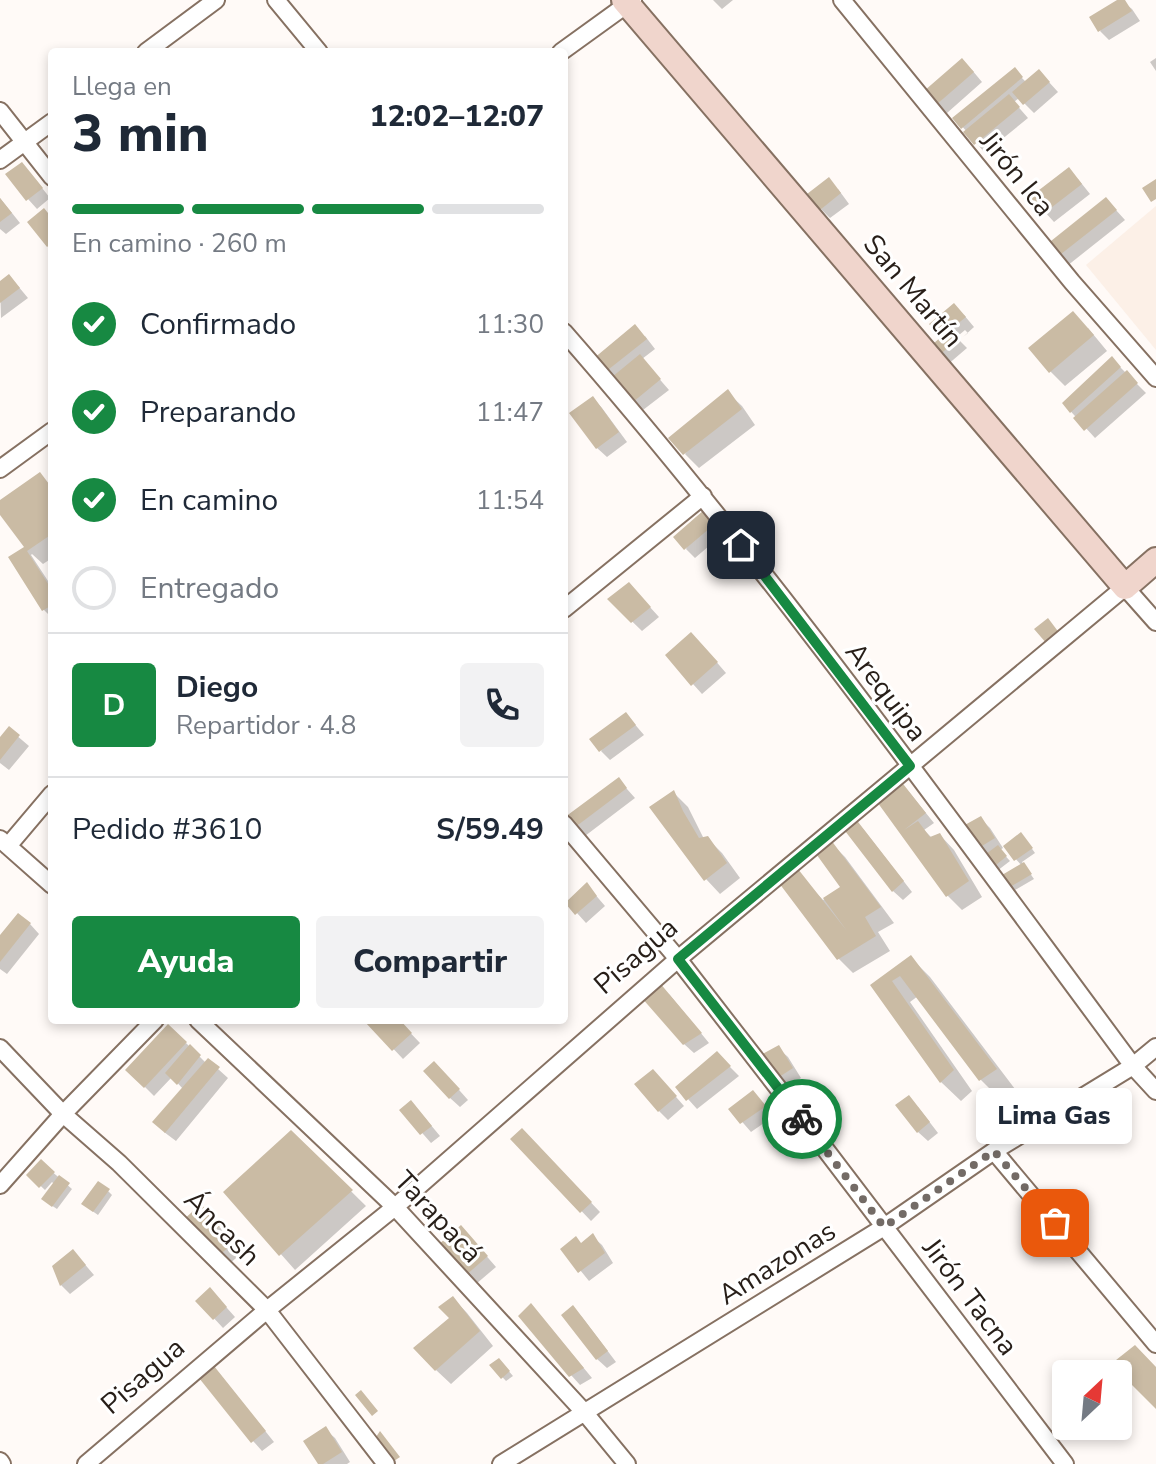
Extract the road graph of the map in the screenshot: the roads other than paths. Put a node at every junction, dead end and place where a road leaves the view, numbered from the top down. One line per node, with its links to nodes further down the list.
1 (216, 0): 5 (street)
2 (276, 0): 6 (street)
3 (842, 0): 14 (street, Jirón Ica)
4 (629, 1): 7 (street); 19 (street, San Martín)
5 (151, 48)
6 (316, 48)
7 (566, 48)
8 (0, 111): 10 (street)
9 (48, 125): 10 (street)
10 (25, 142): 11 (street); 12 (street)
11 (0, 160)
12 (48, 172)
13 (568, 337): 17 (street, Arequipa)
14 (1156, 378)
15 (48, 434): 16 (street)
16 (0, 469)
17 (703, 496): 20 (street); 22 (street, Arequipa)
18 (1156, 560): 19 (street, Pisagua)
19 (1125, 587): 21 (street, San Martín); 22 (street, Pisagua)
20 (568, 606)
21 (1156, 622)
22 (910, 766): 27 (street, Pisagua); 32 (street, Arequipa)
23 (48, 798): 25 (street)
24 (568, 829): 27 (street, Jirón Tacna)
25 (4, 843): 26 (street)
26 (48, 882)
27 (678, 959): 37 (street, Pisagua); 38 (street, Jirón Tacna)
28 (151, 1024): 34 (street)
29 (202, 1024): 37 (street, Tarapacá)
30 (1156, 1047): 32 (street, Amazonas)
31 (0, 1048): 34 (street, Áncash)
32 (1133, 1066): 33 (street, Arequipa); 35 (street, Amazonas)
33 (1156, 1091)
34 (63, 1114): 36 (street); 39 (street, Áncash)
35 (994, 1151): 38 (street, Amazonas); 40 (street)
36 (0, 1185)
37 (395, 1207): 39 (street, Pisagua); 41 (street, Tarapacá)
38 (884, 1227): 41 (street, Amazonas); 46 (street, Jirón Tacna)
39 (267, 1310): 42 (street, Pisagua); 43 (street, Áncash)
40 (1156, 1344)
41 (585, 1413): 44 (street, Amazonas); 45 (street, Tarapacá)
42 (86, 1464)
43 (386, 1464)
44 (501, 1464)
45 (627, 1464)
46 (1065, 1464)

